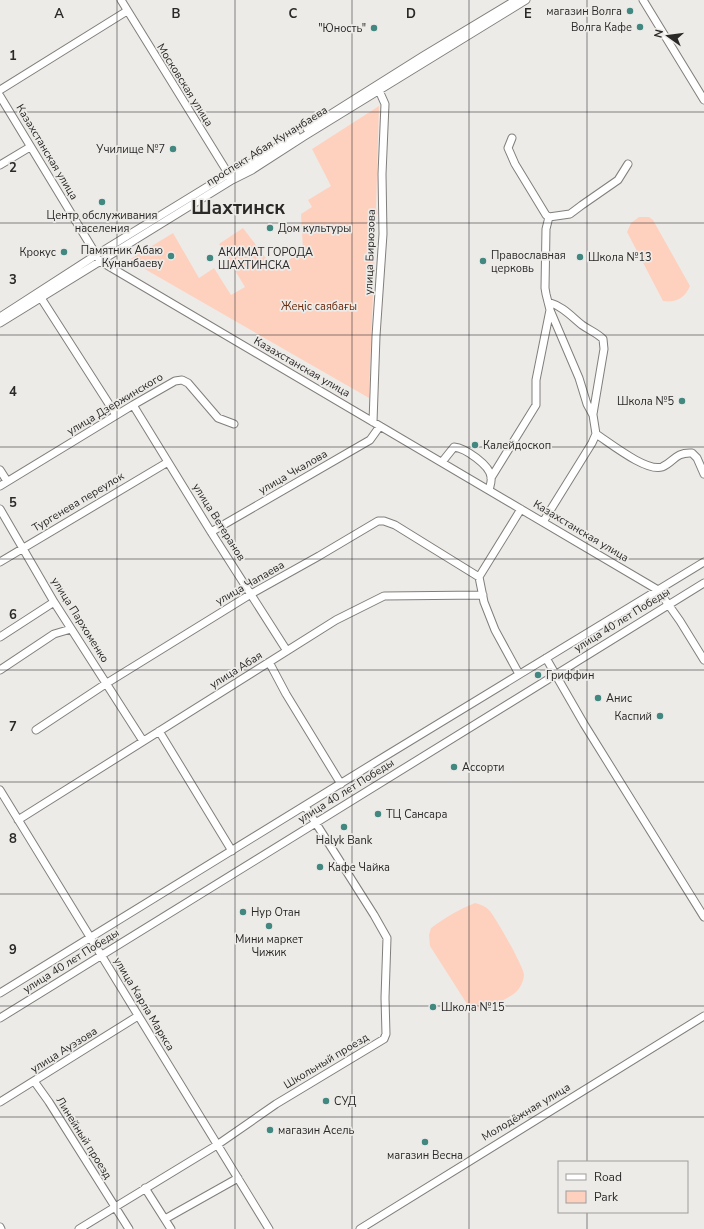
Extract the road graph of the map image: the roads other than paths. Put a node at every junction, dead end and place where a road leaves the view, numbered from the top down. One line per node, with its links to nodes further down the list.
1 (120, 0): 5 (street, Московская улица)
2 (516, 0): 6 (street, проспект Абая Кунанбаева)
3 (526, 0): 6 (street, проспект Абая Кунанбаева)
4 (643, 0): 9 (street)
5 (127, 11): 7 (street); 14 (street, Московская улица)
6 (378, 88): 14 (street, проспект Абая Кунанбаева); 24 (street, улица Бирюзова)
7 (0, 90)
8 (0, 96): 11 (street, Казахстанская улица)
9 (704, 100)
10 (512, 138): 15 (street)
11 (30, 147): 13 (street); 16 (street, Казахстанская улица)
12 (628, 164): 15 (street)
13 (0, 165)
14 (230, 177): 16 (street, проспект Абая Кунанбаева)
15 (548, 217): 18 (street)
16 (98, 258): 17 (street, проспект Абая Кунанбаева); 20 (street, проспект Абая Кунанбаева); 24 (street, Казахстанская улица)
17 (41, 298): 20 (street, проспект Абая Кунанбаева); 23 (street)
18 (548, 302): 19 (street); 22 (street)
19 (550, 310): 22 (street); 32 (street)
20 (0, 317)
21 (133, 405): 23 (street, улица Дзержинского); 25 (street, улица Дзержинского); 28 (street, улица Ветеранов)
22 (593, 414): 27 (street)
23 (116, 415): 33 (street, улица Дзержинского)
24 (373, 422): 26 (street, Казахстанская улица)
25 (234, 424)
26 (380, 426): 29 (street, Казахстанская улица); 39 (street, улица Чкалова)
27 (596, 434): 31 (street); 38 (street)
28 (168, 462): 39 (street, улица Ветеранов); 40 (street, Тургенева переулок)
29 (442, 462): 32 (street); 35 (street, Казахстанская улица)
30 (0, 470): 33 (street)
31 (704, 474)
32 (492, 478): 35 (street)
33 (7, 481): 34 (street, улица Дзержинского)
34 (0, 486)
35 (489, 490): 37 (street, Казахстанская улица)
36 (0, 508): 40 (street, улица Пархоменко)
37 (522, 509): 38 (street, Казахстанская улица); 43 (street)
38 (543, 522): 45 (street, Казахстанская улица)
39 (211, 532): 46 (street, улица Ветеранов)
40 (23, 548): 41 (street, Тургенева переулок); 48 (street, улица Пархоменко)
41 (0, 562)
42 (704, 562): 45 (street, улица 40 лет Победы)
43 (479, 577): 46 (street, улица Чапаева); 47 (street)
44 (704, 583): 49 (street, улица 40 лет Победы)
45 (658, 590): 49 (street); 53 (street, улица 40 лет Победы)
46 (251, 594): 52 (street, улица Ветеранов); 59 (street, улица Чапаева)
47 (483, 595): 52 (street, улица Абая); 57 (street)
48 (54, 602): 50 (street, улица Пархоменко); 51 (street)
49 (669, 604): 54 (street); 58 (street, улица 40 лет Победы)
50 (71, 628): 56 (street); 59 (street, улица Пархоменко)
51 (0, 637)
52 (287, 651): 55 (street, улица Абая)
53 (546, 658): 57 (street, улица 40 лет Победы); 58 (street)
54 (704, 660)
55 (269, 662): 61 (street, улица Абая); 63 (street)
56 (0, 670)
57 (519, 674): 63 (street, улица 40 лет Победы)
58 (555, 675): 67 (street, улица 40 лет Победы); 69 (street)
59 (107, 683): 60 (street, улица Чапаева); 62 (street, улица Пархоменко)
60 (36, 730)
61 (159, 732): 62 (street, улица Абая); 68 (street)
62 (143, 741): 66 (street, улица Абая)
63 (341, 784): 65 (street, улица 40 лет Победы)
64 (0, 790): 66 (street, улица Карла Маркса)
65 (305, 806): 67 (street, Школьный проезд); 68 (street, улица 40 лет Победы)
66 (18, 820): 70 (street, улица Карла Маркса)
67 (315, 823): 71 (street, улица 40 лет Победы); 78 (street, Школьный проезд)
68 (232, 851): 70 (street, улица 40 лет Победы)
69 (704, 917)
70 (90, 938): 71 (street, улица Карла Маркса); 72 (street, улица 40 лет Победы)
71 (101, 955): 73 (street, улица Карла Маркса); 75 (street, улица 40 лет Победы)
72 (0, 993)
73 (138, 1016): 76 (street, улица Ауэзова); 78 (street, улица Карла Маркса)
74 (704, 1016): 87 (street, Молодёжная улица)
75 (0, 1018)
76 (34, 1081): 77 (street, улица Ауэзова); 81 (street, Линейный проезд)
77 (0, 1102)
78 (217, 1145): 79 (street, улица Карла Маркса); 80 (street, Школьный проезд)
79 (238, 1178): 82 (street); 86 (street, улица Карла Маркса)
80 (145, 1188): 81 (street, Школьный проезд); 82 (street)
81 (115, 1207): 83 (street, Школьный проезд); 84 (street, Линейный проезд)
82 (165, 1219): 85 (street)
83 (79, 1229)
84 (130, 1229)
85 (170, 1229)
86 (269, 1229)
87 (360, 1229)

